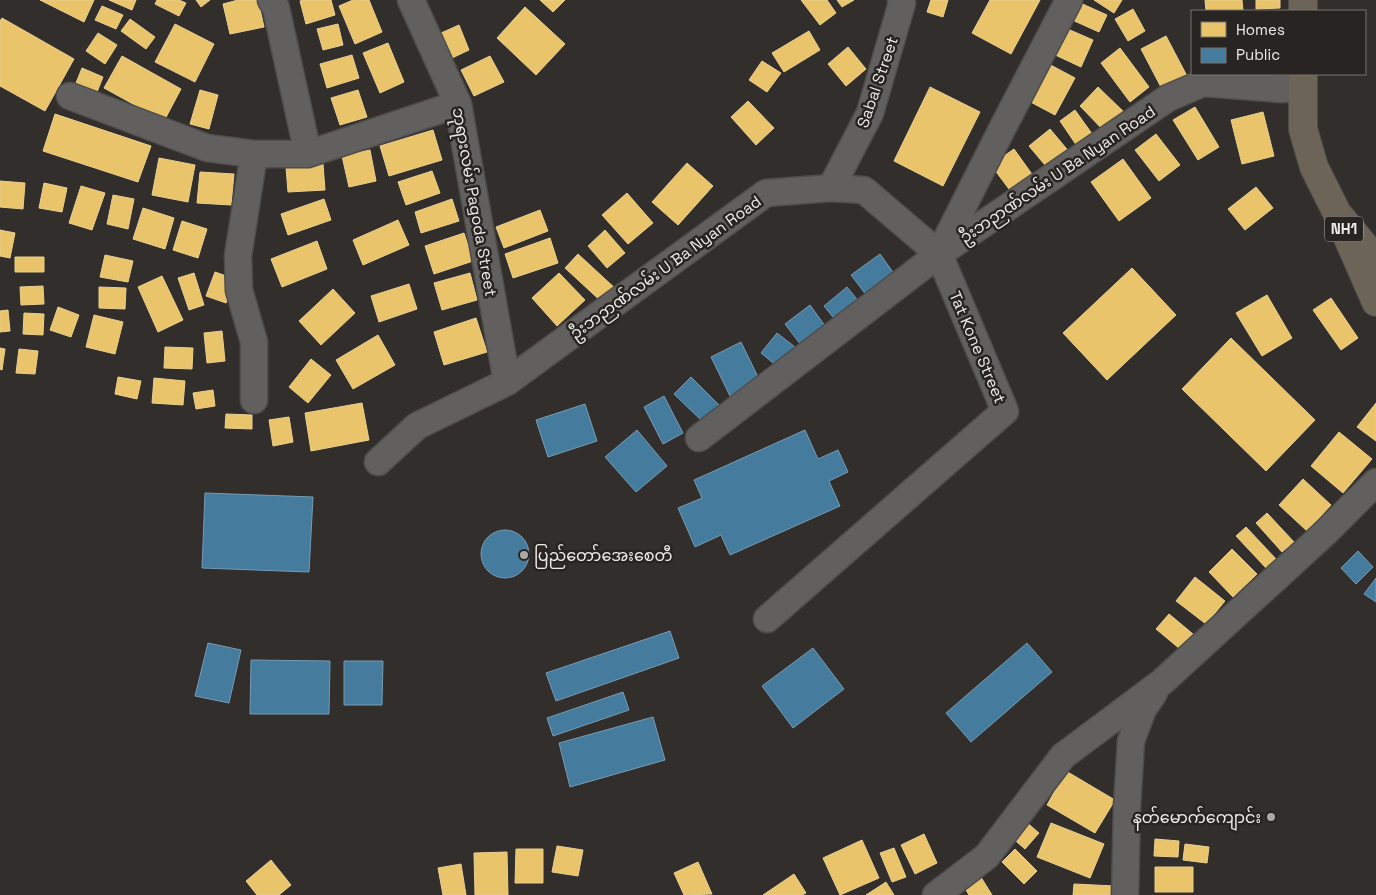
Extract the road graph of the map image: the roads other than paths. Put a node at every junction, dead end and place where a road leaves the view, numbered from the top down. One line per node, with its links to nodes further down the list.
1 (270, 0): 9 (street)
2 (410, 0): 7 (street, ဘုရားလမ်း Pagoda Street)
3 (901, 0): 10 (street, Sabal Street)
4 (1069, 0): 12 (street)
5 (1303, 81): 11 (highway, NH1); 12 (street, ဦးဘဉာဏ်လမ်း U Ba Nyan Road)
6 (70, 96): 8 (street)
7 (458, 104): 9 (street); 15 (street, ဘုရားလမ်း Pagoda Street)
8 (254, 154): 9 (street); 16 (street)
9 (308, 154)
10 (831, 188): 12 (street, ဦးဘဉာဏ်လမ်း U Ba Nyan Road); 15 (street, ဦးဘဉာဏ်လမ်း U Ba Nyan Road)
11 (1337, 213): 13 (highway, NH1); 14 (highway, NH1)
12 (940, 254): 17 (street); 20 (street, Tat Kone Street)
13 (1376, 260)
14 (1376, 302)
15 (507, 382): 18 (street, ဦးဘဉာဏ်လမ်း U Ba Nyan Road)
16 (254, 400)
17 (699, 438)
18 (378, 462)
19 (1376, 482): 21 (street)
20 (766, 619)
21 (1162, 682): 22 (street); 23 (street)
22 (936, 895)
23 (1125, 895)

